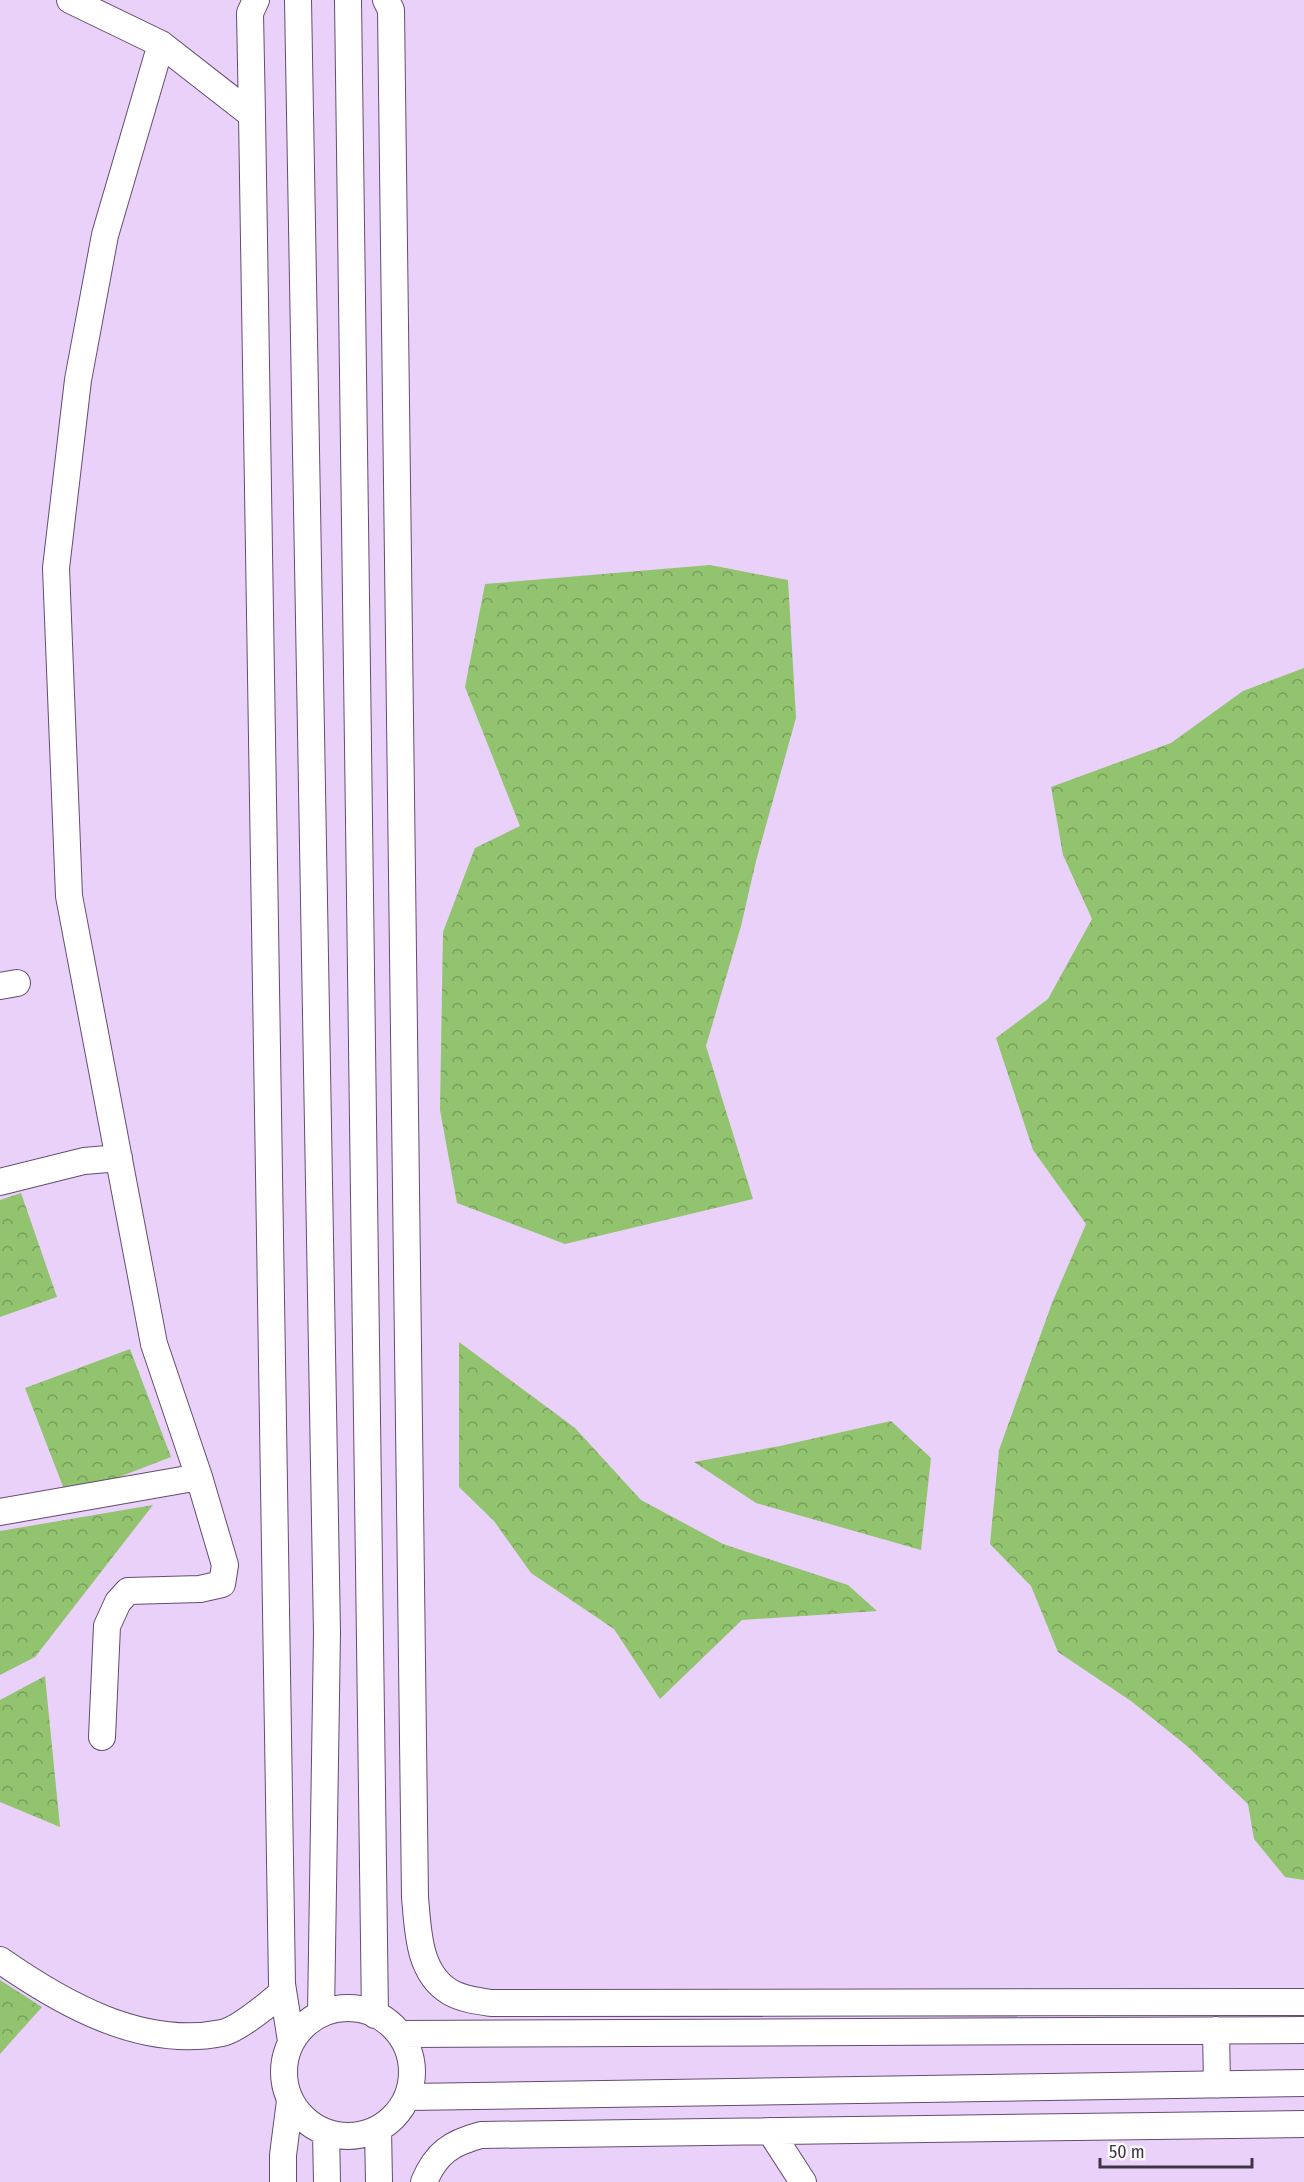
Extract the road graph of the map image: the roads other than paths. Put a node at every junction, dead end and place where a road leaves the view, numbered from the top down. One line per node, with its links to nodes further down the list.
1 (70, 0): 6 (street)
2 (256, 0): 7 (street)
3 (298, 0): 16 (street)
4 (348, 0): 17 (street)
5 (386, 0): 15 (street)
6 (161, 44): 7 (street); 8 (street)
7 (252, 115): 14 (street)
8 (119, 1158): 9 (street); 10 (street)
9 (0, 1182)
10 (199, 1477): 11 (street); 12 (street)
11 (0, 1512)
12 (102, 1737)
13 (0, 1960): 14 (street)
14 (284, 1992): 21 (street)
15 (1304, 2002)
16 (321, 2014): 17 (street); 21 (street)
17 (375, 2015): 20 (street)
18 (1216, 2030): 19 (street); 20 (street); 23 (street)
19 (1304, 2030)
20 (400, 2034): 24 (street)
21 (291, 2041): 25 (street)
22 (1304, 2083): 23 (street)
23 (1217, 2085): 24 (street)
24 (408, 2097): 27 (street)
25 (290, 2101): 29 (street); 30 (street)
26 (1304, 2124): 28 (street)
27 (378, 2129): 29 (street); 32 (street)
28 (770, 2131): 33 (street); 34 (street)
29 (326, 2132): 31 (street)
30 (283, 2182)
31 (327, 2182)
32 (379, 2182)
33 (424, 2182)
34 (802, 2182)

